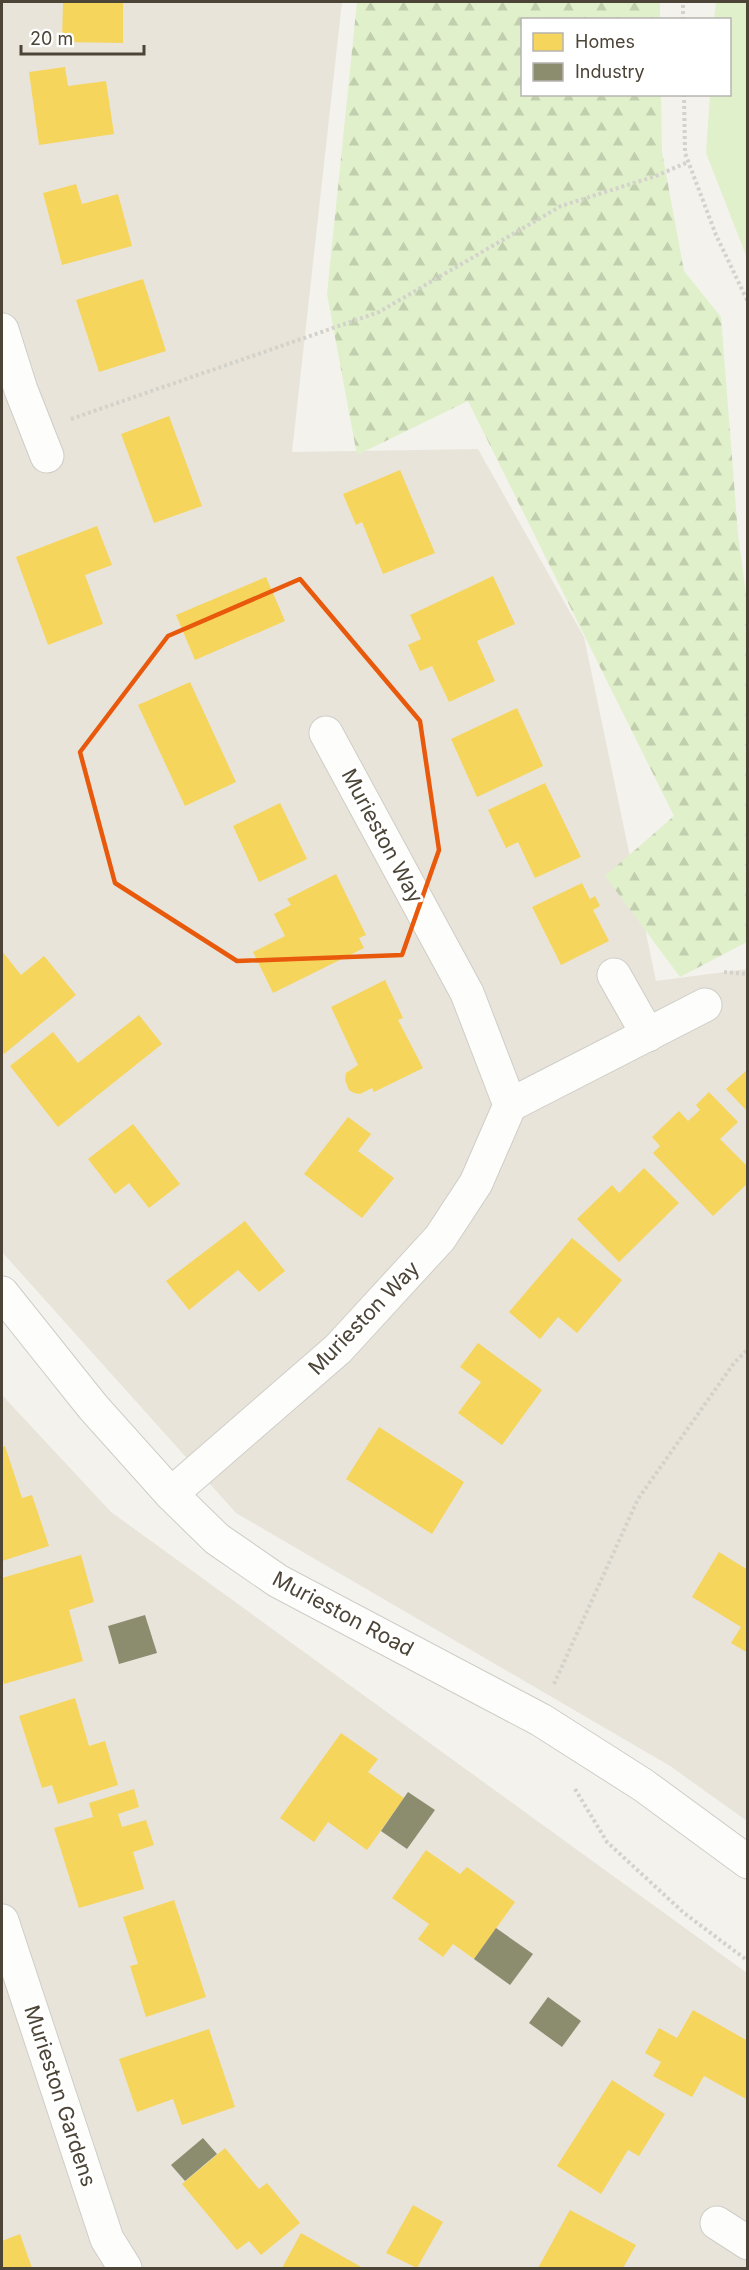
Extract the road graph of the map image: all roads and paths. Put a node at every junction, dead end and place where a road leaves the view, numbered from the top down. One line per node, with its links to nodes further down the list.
1 (683, 2): 2 (path)
2 (683, 18)
3 (684, 96): 4 (path)
4 (688, 162): 5 (path); 8 (path)
5 (747, 302)
6 (2, 330): 7 (street)
7 (11, 396): 8 (street)
8 (41, 443)
9 (326, 733): 13 (street, Murieston Way)
10 (614, 975): 12 (street)
11 (705, 1005): 12 (street)
12 (648, 1035): 13 (street)
13 (510, 1105): 16 (street, Murieston Way)
14 (2, 1293): 16 (street, Murieston Road)
15 (747, 1349): 17 (path)
16 (171, 1494): 17 (street, Murieston Road)
17 (550, 1726): 18 (street, Murieston Road); 20 (path)
18 (747, 1862)
19 (2, 1921): 23 (street, Murieston Gardens)
20 (747, 1961)
21 (717, 2223): 22 (street)
22 (747, 2242)
23 (125, 2268)

